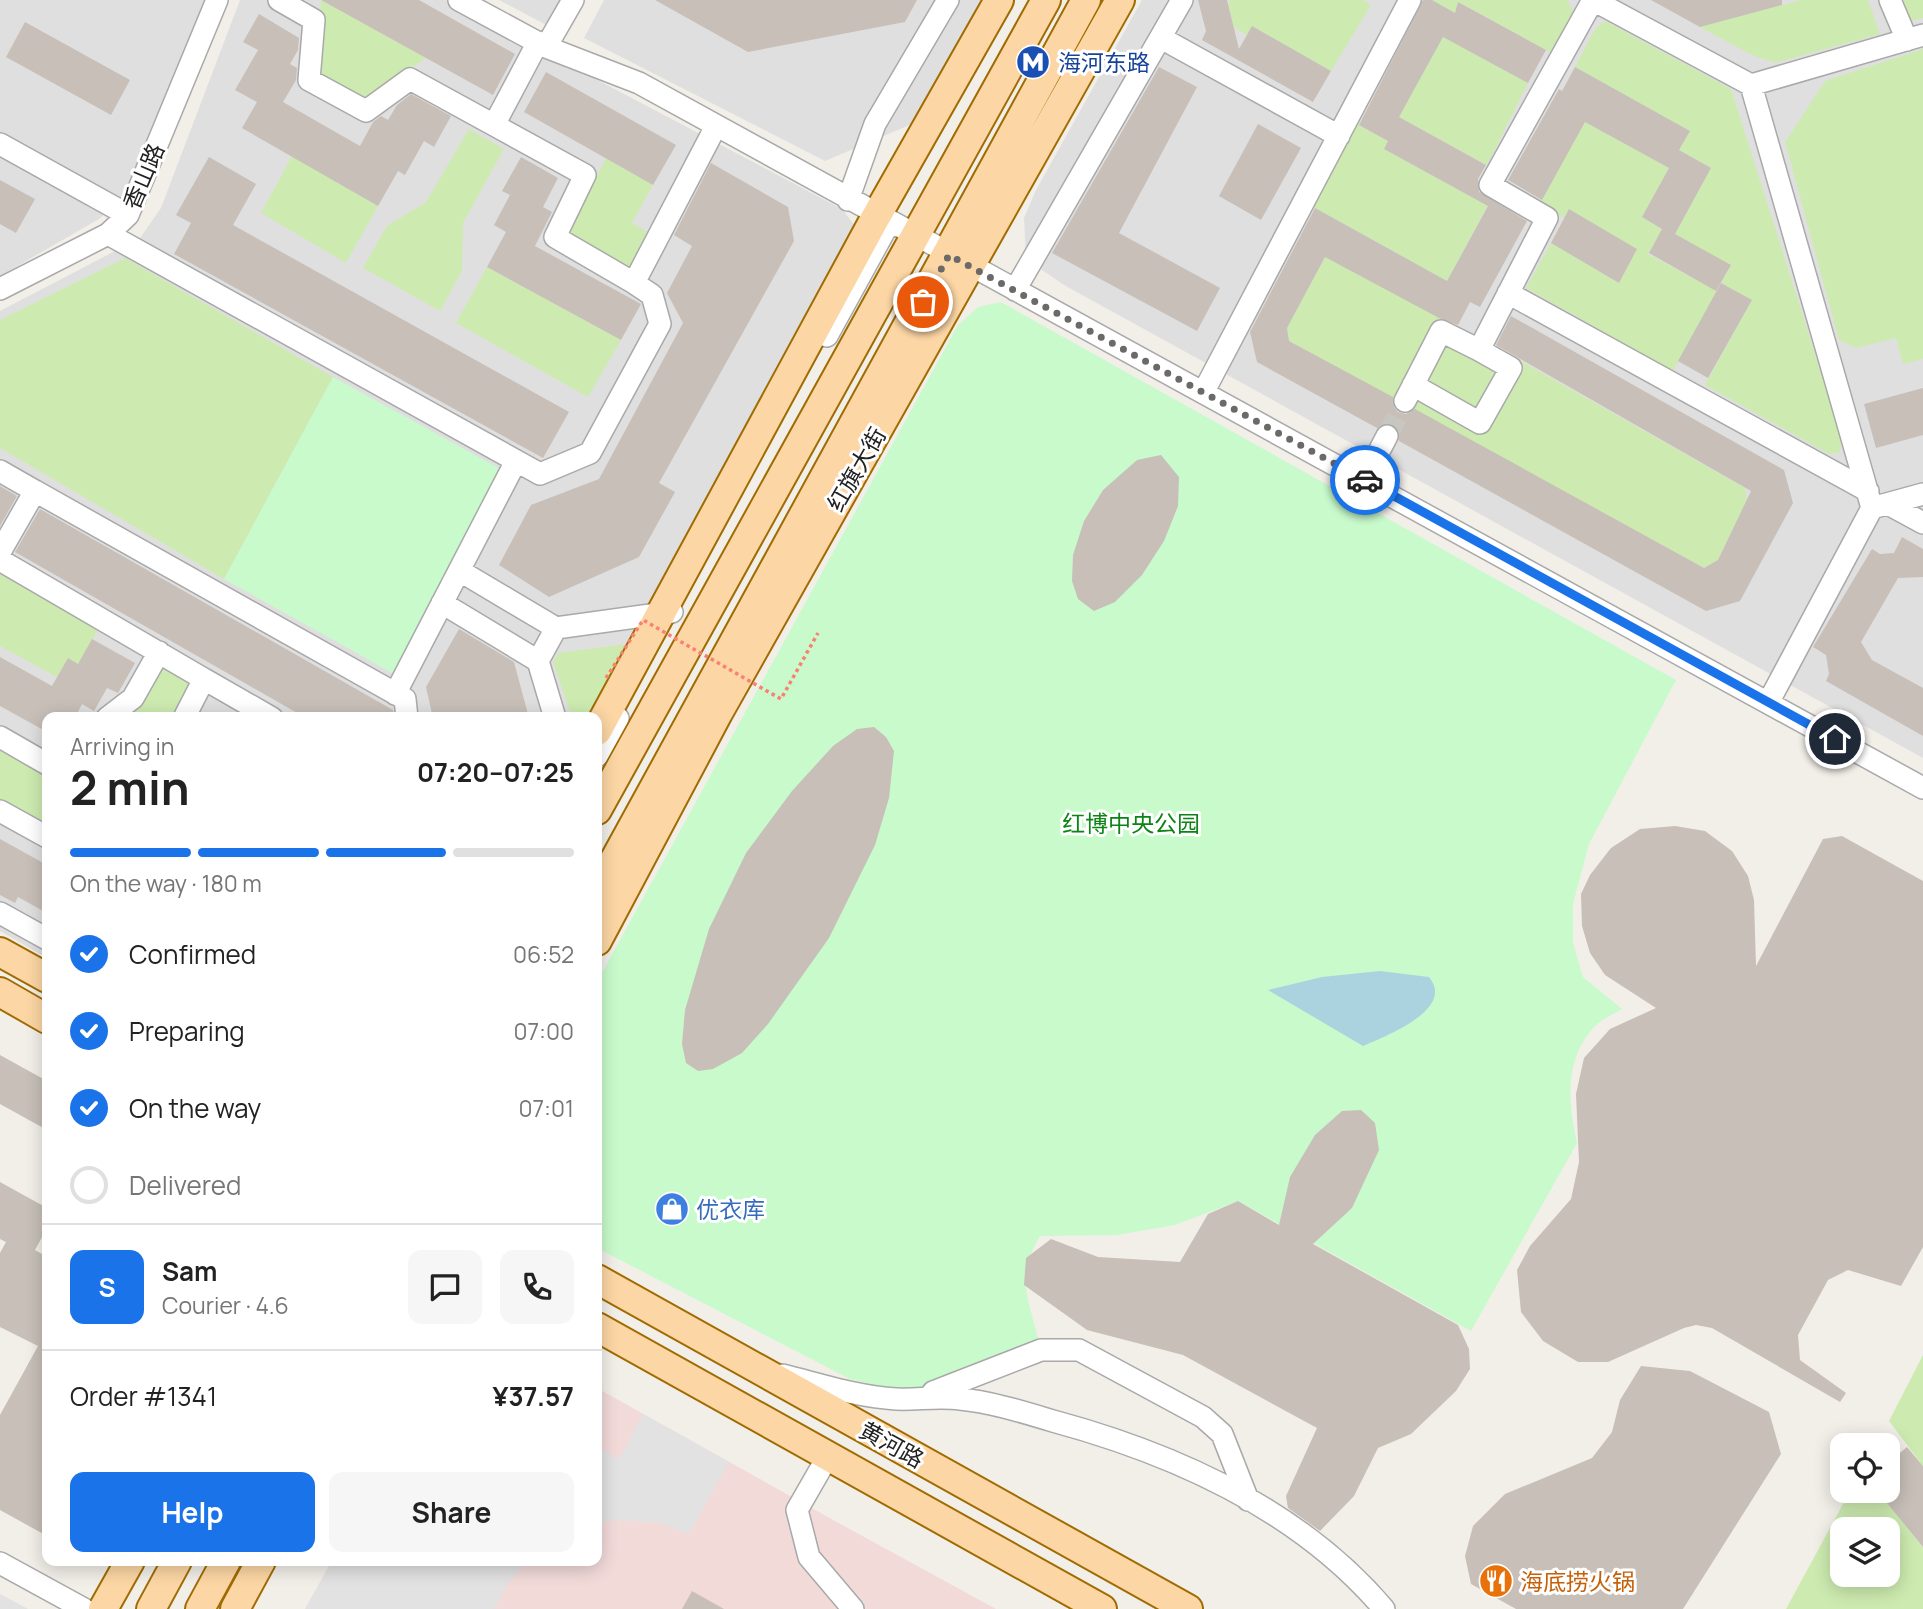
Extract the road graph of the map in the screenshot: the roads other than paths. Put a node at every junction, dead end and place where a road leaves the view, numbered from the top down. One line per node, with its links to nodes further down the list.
1 (217, 0): 23 (street, 香山路)
2 (279, 0): 18 (street)
3 (460, 0): 16 (street)
4 (573, 0): 16 (street)
5 (948, 0): 22 (street)
6 (999, 0): 24 (main road)
7 (1046, 0): 26 (main road)
8 (1087, 0): 27 (main road, 红旗大街)
9 (1120, 0): 27 (main road, 红旗大街)
10 (1182, 0): 14 (street)
11 (1410, 0): 20 (street)
12 (1593, 0): 17 (street); 31 (street)
13 (1890, 0): 15 (street)
14 (1161, 38): 20 (street); 30 (street)
15 (1915, 38): 17 (street)
16 (542, 45): 18 (street); 19 (street)
17 (1751, 85): 40 (street)
18 (494, 125): 28 (street)
19 (716, 126): 22 (street); 28 (street)
20 (1339, 136): 33 (street)
21 (0, 144): 23 (street)
22 (848, 200): 24 (street)
23 (128, 215): 25 (street, 香山路)
24 (883, 220): 26 (street); 46 (main road)
25 (108, 234): 29 (street, 香山路); 35 (street)
26 (916, 238): 27 (street); 63 (main road)
27 (959, 260): 30 (street); 66 (main road, 红旗大街); 68 (main road, 红旗大街)
28 (634, 283): 35 (street)
29 (0, 289)
30 (1015, 290): 33 (street)
31 (1508, 293): 32 (street); 40 (street)
32 (1479, 350): 32 (street)
33 (1204, 391): 37 (street)
34 (1387, 436): 37 (street)
35 (516, 461): 44 (street)
36 (0, 471): 38 (street)
37 (1364, 480): 52 (street)
38 (35, 491): 42 (street); 51 (street)
39 (1923, 494): 40 (street)
40 (1876, 501): 41 (street); 52 (street)
41 (1923, 523)
42 (0, 552)
43 (0, 560): 48 (street)
44 (460, 571): 45 (street); 47 (street)
45 (442, 603): 49 (street); 51 (street)
46 (670, 612): 47 (street); 58 (main road); 60 (street)
47 (556, 628): 49 (street)
48 (159, 652): 50 (street); 53 (street)
49 (538, 661): 57 (street)
50 (204, 679): 54 (street); 55 (street)
51 (395, 694): 56 (street)
52 (1768, 703): 62 (street)
53 (115, 712)
54 (187, 712)
55 (262, 712)
56 (406, 712)
57 (553, 712)
58 (602, 723)
59 (0, 737): 61 (street)
60 (602, 745)
61 (42, 761)
62 (1923, 788)
63 (602, 801)
64 (0, 811): 65 (street)
65 (42, 834)
66 (602, 883)
67 (0, 913): 69 (street)
68 (602, 932)
69 (42, 936)
70 (0, 952): 71 (main road)
71 (42, 975)
72 (0, 992): 73 (main road)
73 (42, 1016)
74 (602, 1282): 76 (main road, 黄河路)
75 (602, 1330): 78 (main road, 黄河路)
76 (760, 1370): 77 (street); 92 (main road, 黄河路)
77 (908, 1399): 79 (street); 79 (street)
78 (828, 1456): 90 (street); 91 (main road, 黄河路)
79 (1248, 1500): 93 (street)
80 (0, 1563): 85 (street)
81 (127, 1566): 86 (main road)
82 (174, 1566): 87 (main road)
83 (223, 1566): 88 (main road)
84 (258, 1566): 89 (main road)
85 (84, 1609)
86 (103, 1609)
87 (150, 1609)
88 (200, 1609)
89 (235, 1609)
90 (853, 1609)
91 (1101, 1609)
92 (1188, 1609)
93 (1384, 1609)

